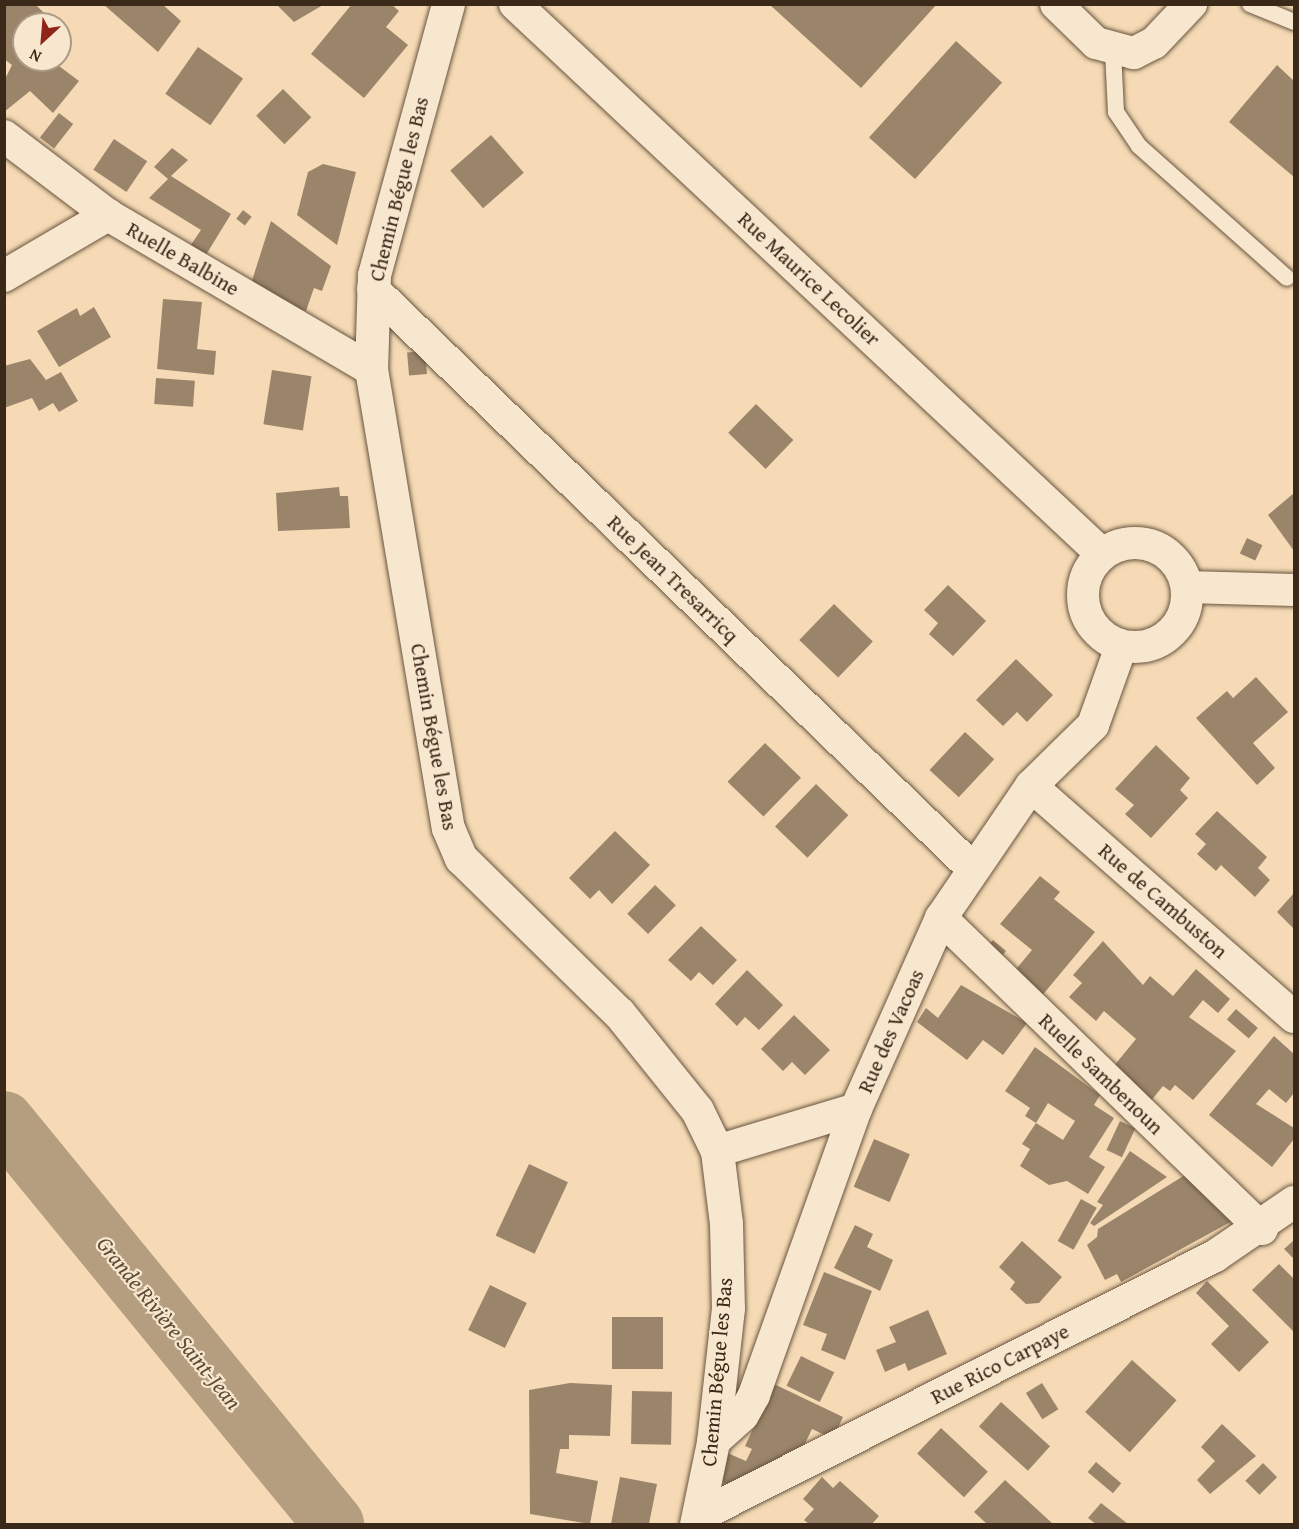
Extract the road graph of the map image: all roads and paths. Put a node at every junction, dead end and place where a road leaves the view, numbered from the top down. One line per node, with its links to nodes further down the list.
1 (447, 4): 12 (street, Chemin Bégue les Bas)
2 (515, 4): 14 (street, Rue Maurice Lecolier)
3 (1056, 4): 7 (street)
4 (1191, 4): 7 (street)
5 (1250, 4): 6 (lane)
6 (1294, 22)
7 (1113, 51): 11 (lane)
8 (4, 136): 9 (street, Ruelle Balbine)
9 (108, 215): 10 (street); 13 (street, Ruelle Balbine)
10 (4, 276)
11 (1287, 278)
12 (373, 289): 13 (street, Chemin Bégue les Bas); 19 (street, Rue Jean Tresarricq)
13 (371, 369): 23 (street, Chemin Bégue les Bas)
14 (1102, 554): 15 (street); 17 (street)
15 (1187, 587): 16 (street); 17 (street)
16 (1294, 590)
17 (1121, 647): 18 (street, Rue des Vacoas)
18 (1031, 786): 19 (street, Rue des Vacoas); 21 (street, Rue de Cambuston)
19 (973, 869): 20 (street, Rue des Vacoas)
20 (941, 918): 22 (street, Rue des Vacoas); 25 (street, Ruelle Sambenoun)
21 (1294, 1017)
22 (856, 1109): 23 (street); 26 (street, Rue des Vacoas)
23 (717, 1150): 26 (street, Chemin Bégue les Bas)
24 (1294, 1202): 25 (street, Rue Rico Carpaye)
25 (1262, 1229): 27 (street, Rue Rico Carpaye)
26 (712, 1442): 27 (street, Chemin Bégue les Bas)
27 (706, 1522)

